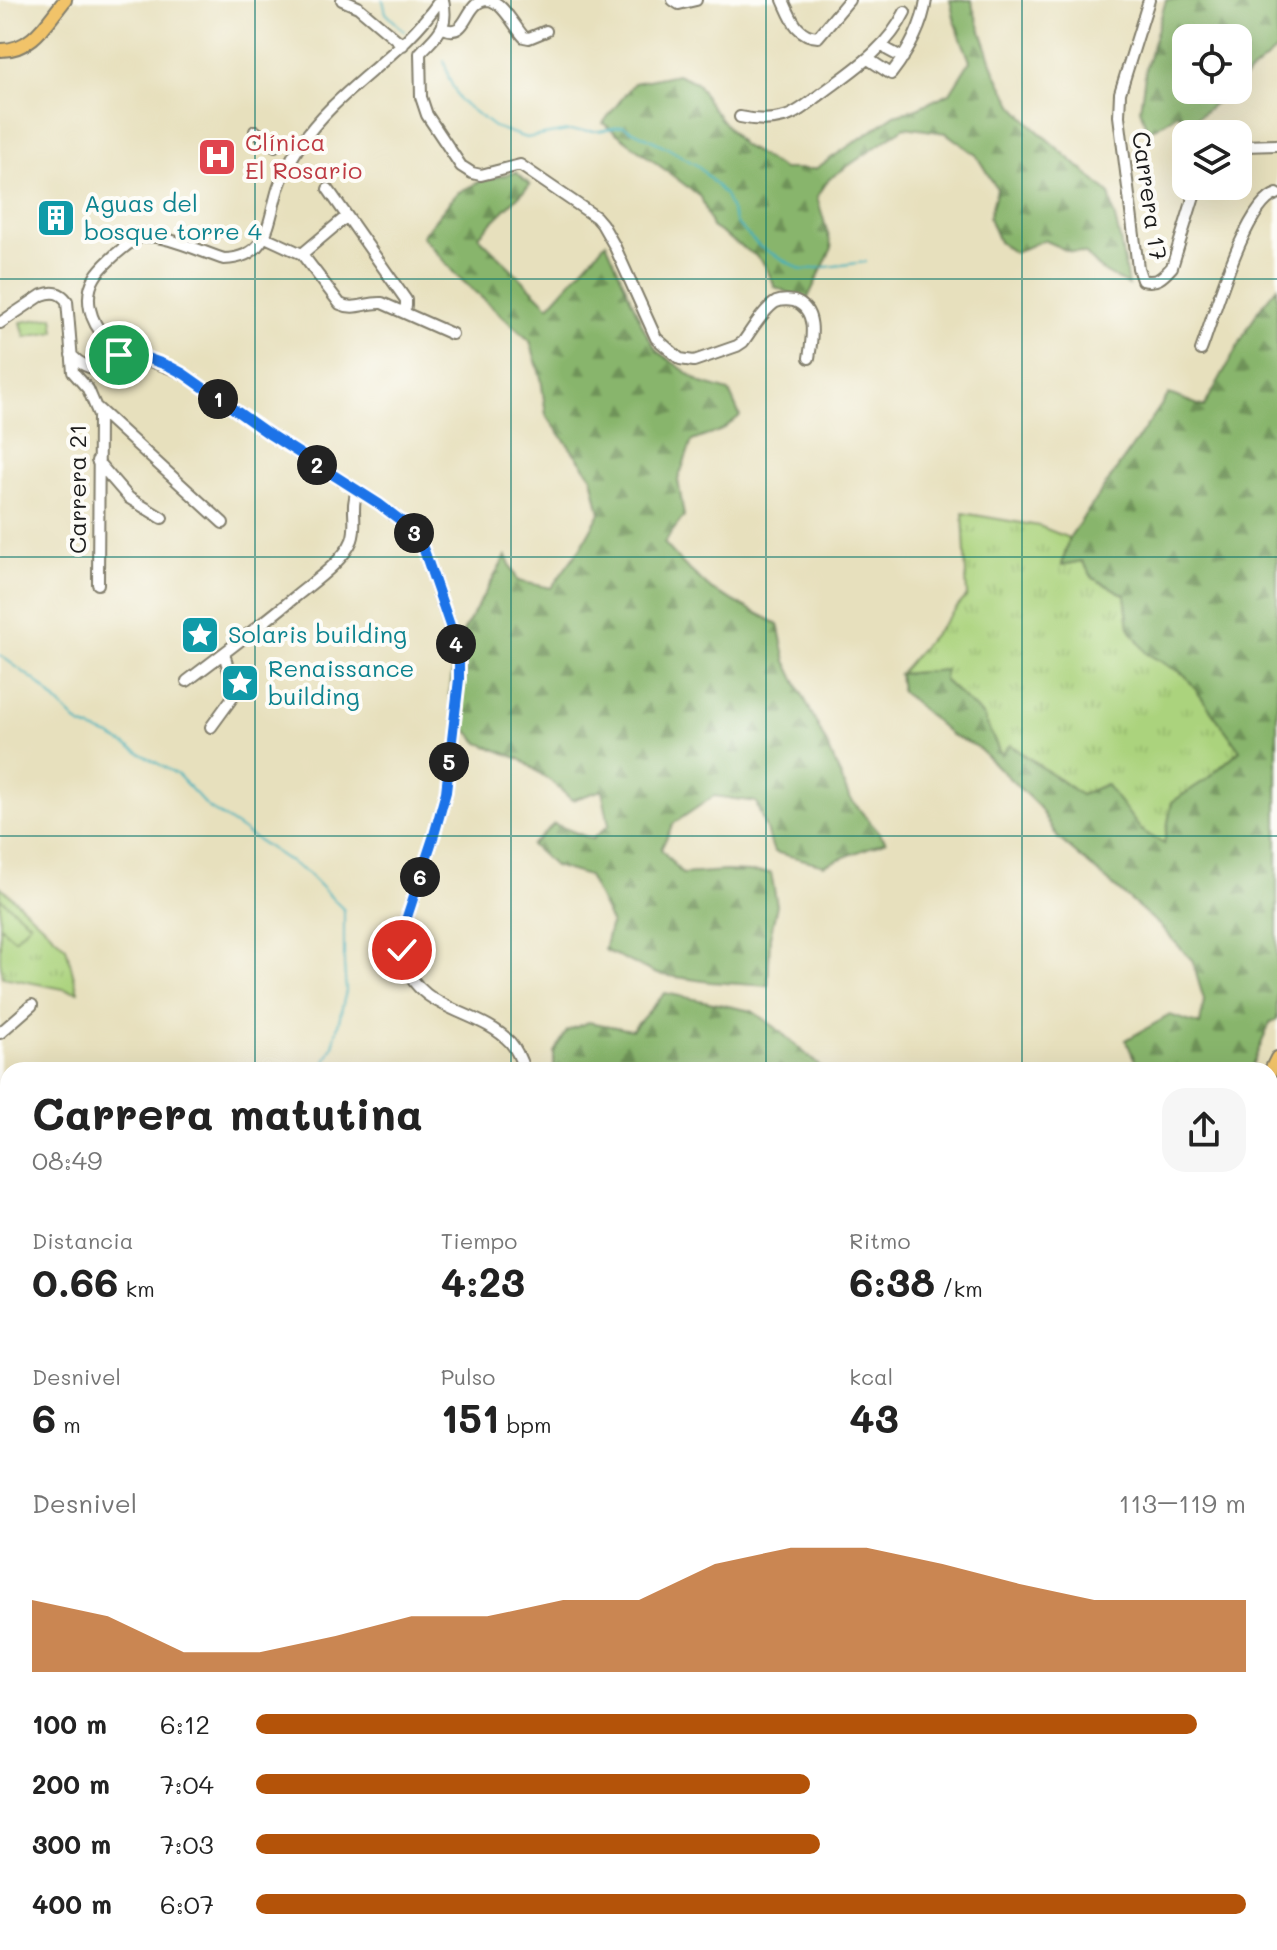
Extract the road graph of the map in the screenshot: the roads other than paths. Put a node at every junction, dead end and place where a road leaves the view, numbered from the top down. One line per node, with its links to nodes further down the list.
1 (65, 0): 15 (main road)
2 (342, 0): 13 (street)
3 (442, 0): 11 (street); 13 (street)
4 (673, 0): 5 (street)
5 (696, 0)
6 (783, 0): 7 (street)
7 (849, 0)
8 (926, 0): 16 (street)
9 (1149, 0): 25 (street, Carrera 17)
10 (905, 12): 14 (street)
11 (443, 28): 12 (street); 36 (street)
12 (546, 31)
13 (403, 45): 27 (street)
14 (883, 45): 16 (street); 17 (street)
15 (0, 50)
16 (903, 58): 17 (street)
17 (868, 59): 18 (street)
18 (740, 117)
19 (255, 131): 21 (street)
20 (1277, 145): 22 (street)
21 (275, 146)
22 (1252, 146)
23 (328, 189): 26 (street)
24 (1277, 194): 33 (street)
25 (1193, 200)
26 (347, 216): 28 (street); 29 (street)
27 (265, 237): 28 (street); 32 (street)
28 (302, 254): 29 (street)
29 (403, 312): 31 (street)
30 (0, 323): 34 (street)
31 (452, 334)
32 (119, 348): 35 (street); 37 (street)
33 (1201, 350)
34 (71, 355): 37 (street); 38 (street, Carrera 21)
35 (140, 356): 37 (street); 40 (street)
36 (809, 358)
37 (118, 367)
38 (97, 407): 39 (street, Carrera 21); 42 (street)
39 (97, 461): 41 (street); 43 (street, Carrera 21)
40 (357, 491): 44 (street); 49 (street)
41 (162, 518)
42 (223, 523)
43 (98, 584)
44 (224, 653): 45 (street); 46 (street)
45 (187, 681)
46 (211, 727)
47 (32, 1005): 48 (street)
48 (0, 1033)
49 (521, 1062)

